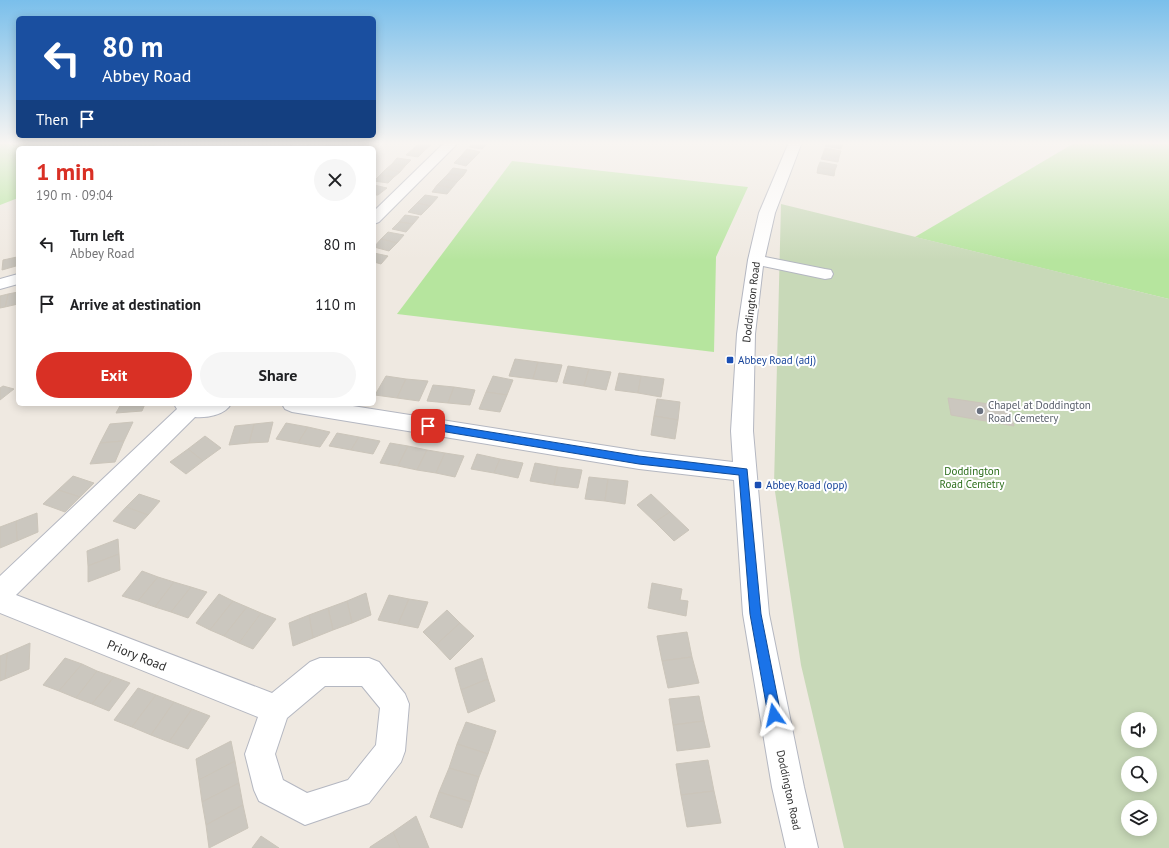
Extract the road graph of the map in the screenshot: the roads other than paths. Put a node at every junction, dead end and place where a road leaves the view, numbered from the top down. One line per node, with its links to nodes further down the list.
1 (412, 182): 3 (street)
2 (779, 182): 4 (street, Doddington Road)
3 (376, 217)
4 (756, 260): 5 (street); 11 (street, Doddington Road)
5 (825, 274)
6 (16, 280): 7 (street)
7 (0, 284)
8 (187, 406): 9 (street); 12 (street)
9 (214, 406)
10 (304, 406): 11 (street)
11 (744, 472): 15 (street, Doddington Road)
12 (0, 593)
13 (0, 601): 14 (street, Priory Road)
14 (275, 709): 14 (street)
15 (802, 848)

